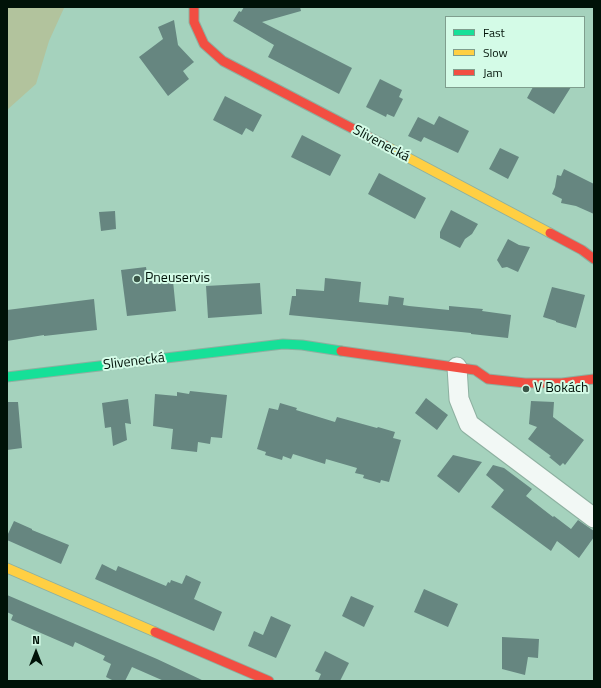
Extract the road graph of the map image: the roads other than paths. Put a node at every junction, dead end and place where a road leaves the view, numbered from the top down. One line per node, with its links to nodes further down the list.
1 (194, 7): 2 (street, Slivenecká)
2 (594, 260)
3 (486, 366): 4 (street, Slivenecká)
4 (466, 368): 5 (street, Slivenecká); 6 (street, Slivenecká); 7 (street)
5 (7, 377)
6 (594, 379)
7 (594, 518)
8 (7, 568): 9 (street)
9 (268, 681)

